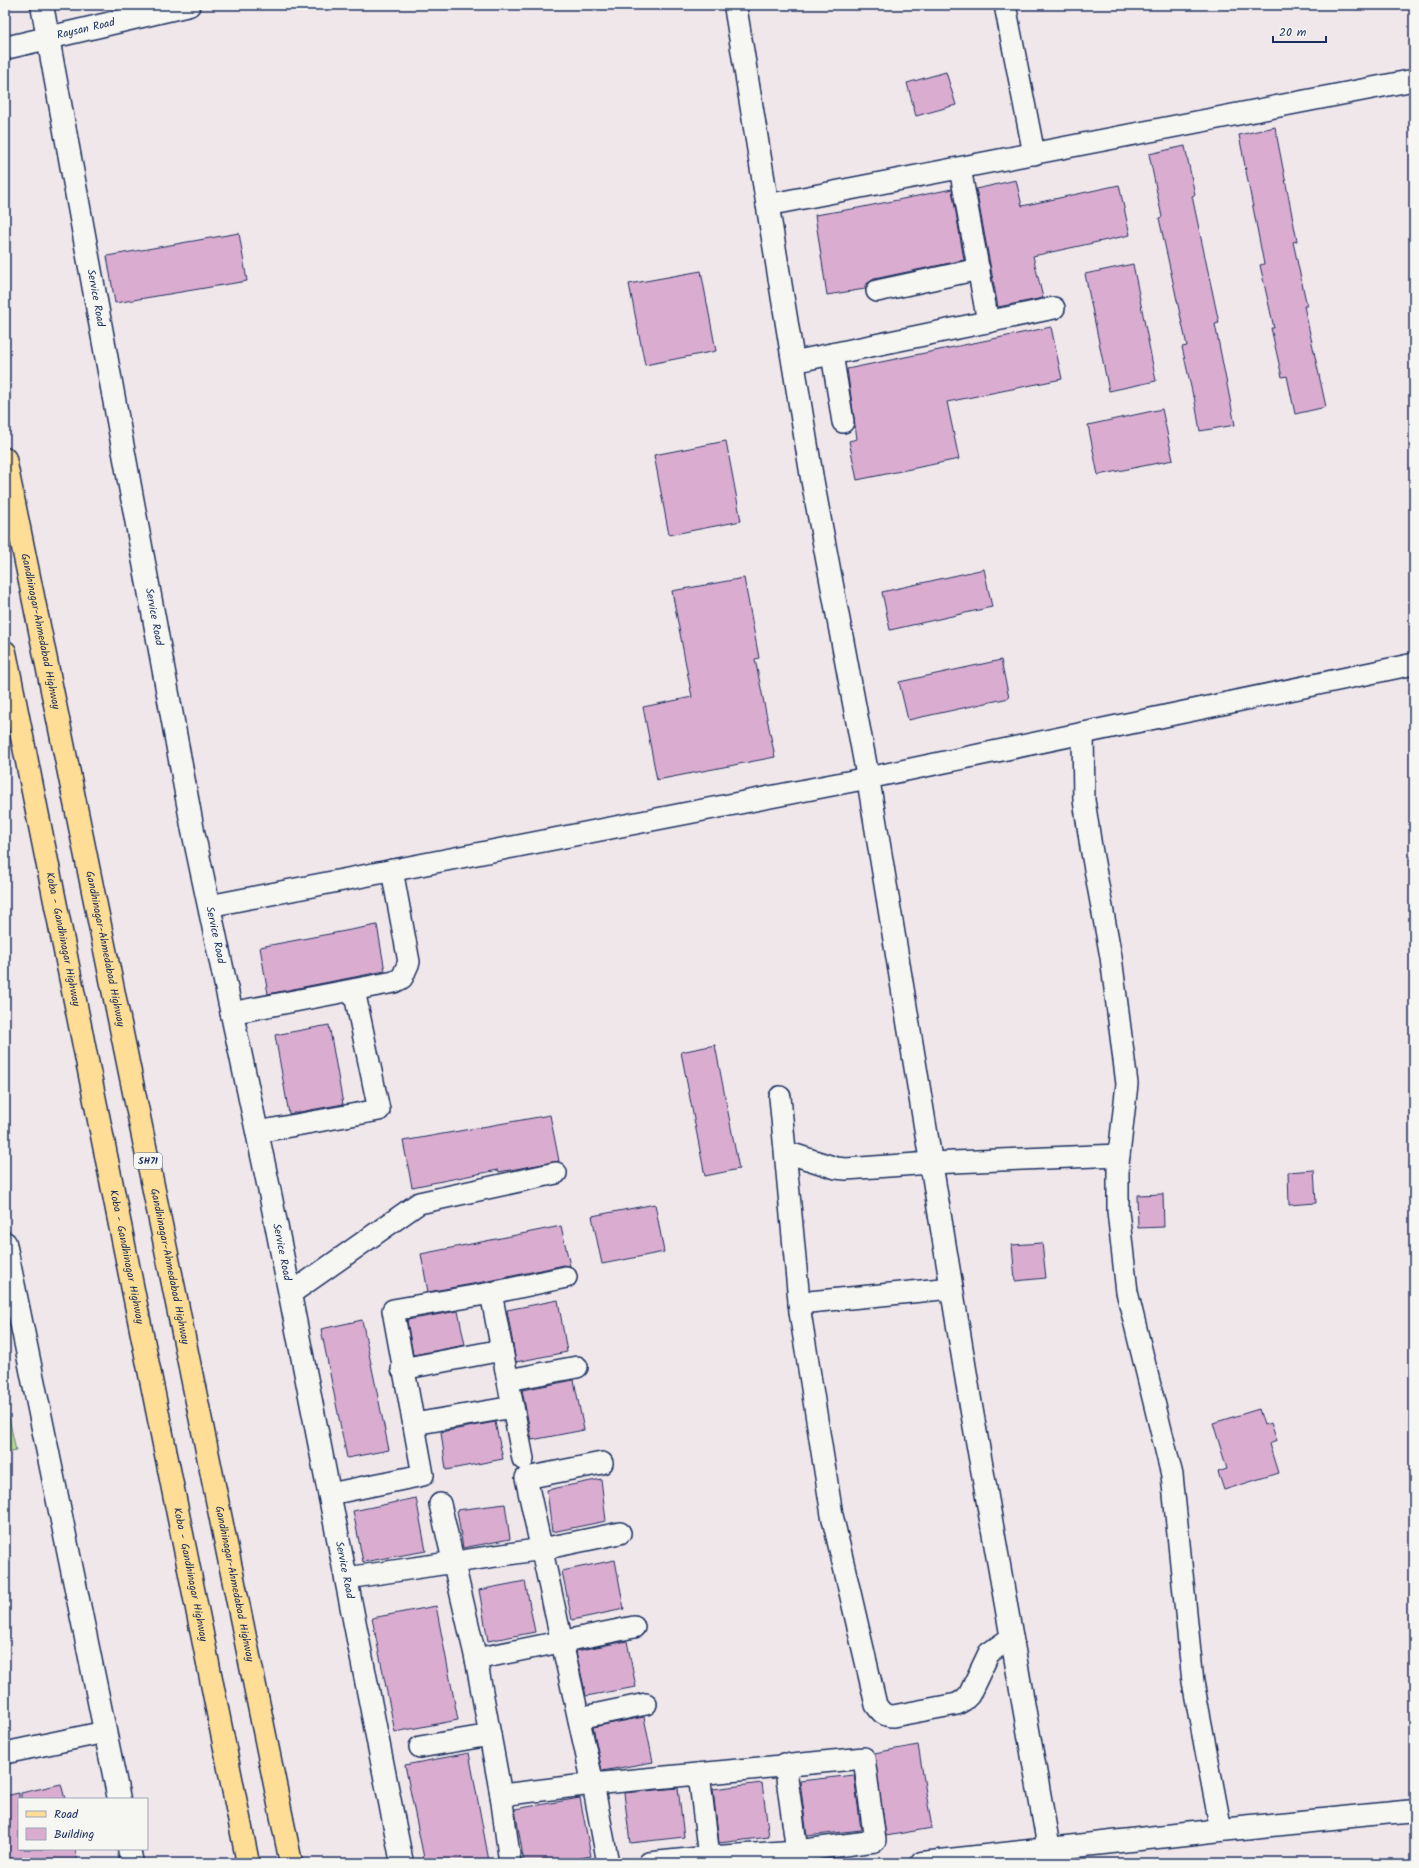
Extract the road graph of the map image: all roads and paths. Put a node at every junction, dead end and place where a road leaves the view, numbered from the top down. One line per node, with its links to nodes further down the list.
1 (42, 5): 5 (street, Service Road)
2 (189, 5): 5 (street, Raysan Road)
3 (735, 5): 10 (street)
4 (1005, 5): 8 (street)
5 (48, 38): 6 (street, Raysan Road); 24 (street, Service Road)
6 (5, 48)
7 (1414, 80): 8 (street)
8 (1034, 154): 9 (street)
9 (960, 168): 10 (street); 11 (street)
10 (767, 205): 16 (street)
11 (979, 269): 12 (street); 14 (street)
12 (877, 291)
13 (1054, 308): 14 (street)
14 (988, 322): 15 (street)
15 (832, 354): 16 (street); 17 (street)
16 (793, 362): 22 (street)
17 (843, 422)
18 (5, 459): 77 (main road, Gandhinagar-Ahmedabad Highway / SH71)
19 (5, 652): 76 (main road, Koba - Gandhinagar Highway)
20 (1414, 664): 21 (street)
21 (1083, 733): 22 (street); 30 (street)
22 (868, 778): 23 (street); 31 (street)
23 (392, 870): 24 (street); 25 (street)
24 (209, 906): 26 (street, Service Road)
25 (354, 990): 26 (street); 28 (street)
26 (232, 1013): 28 (street, Service Road)
27 (780, 1097): 29 (street)
28 (257, 1132): 37 (street, Service Road)
29 (786, 1152): 31 (street); 39 (street)
30 (1119, 1155): 31 (street); 70 (street)
31 (931, 1163): 35 (street)
32 (556, 1173): 37 (street)
33 (5, 1243): 38 (street)
34 (566, 1277): 36 (street)
35 (952, 1288): 39 (street); 55 (street)
36 (491, 1293): 40 (street); 42 (street)
37 (290, 1294): 48 (street, Service Road)
38 (10, 1299): 60 (street)
39 (799, 1303): 55 (street)
40 (502, 1350): 42 (street); 43 (street)
41 (577, 1367): 43 (street)
42 (402, 1369): 45 (street)
43 (508, 1380): 44 (street)
44 (513, 1407): 45 (street); 46 (street)
45 (414, 1424): 48 (street)
46 (523, 1459)
47 (602, 1463): 51 (street)
48 (330, 1494): 53 (street, Service Road)
49 (440, 1504): 52 (street)
50 (620, 1533): 51 (street)
51 (542, 1549): 52 (street); 56 (street)
52 (453, 1562): 53 (street); 57 (street)
53 (347, 1578): 78 (street, Service Road)
54 (634, 1627): 56 (street)
55 (1012, 1637): 71 (street)
56 (562, 1641): 57 (street); 59 (street)
57 (476, 1659): 61 (street)
58 (646, 1704): 59 (street)
59 (579, 1718): 66 (street)
60 (105, 1732): 63 (street); 68 (street)
61 (490, 1735): 62 (street); 67 (street)
62 (420, 1747)
63 (5, 1753)
64 (785, 1764): 65 (street); 73 (street); 73 (street)
65 (699, 1774): 66 (street); 74 (street)
66 (593, 1784): 67 (street); 80 (street)
67 (501, 1795): 79 (street)
68 (119, 1798)
69 (1414, 1811): 70 (street)
70 (1221, 1830): 71 (street)
71 (1049, 1849): 82 (street)
72 (129, 1850): 75 (street)
73 (797, 1851): 74 (street)
74 (709, 1857): 81 (street)
75 (132, 1863)
76 (248, 1863)
77 (291, 1863)
78 (402, 1863)
79 (510, 1863)
80 (608, 1863)
81 (649, 1863)
82 (922, 1863)

